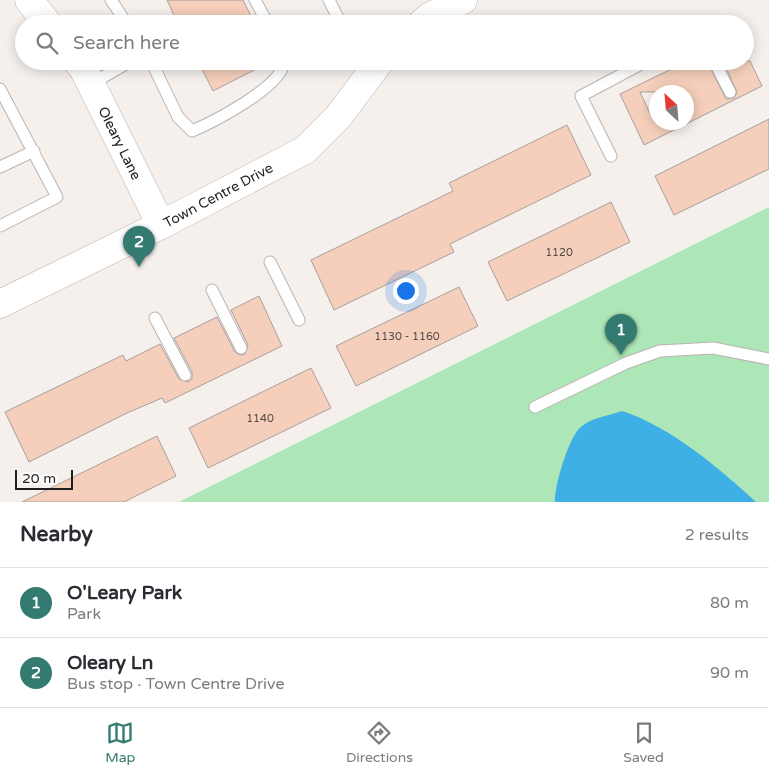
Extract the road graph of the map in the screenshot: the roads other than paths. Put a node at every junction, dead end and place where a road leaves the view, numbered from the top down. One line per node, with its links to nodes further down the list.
1 (29, 0): 6 (street)
2 (110, 0): 7 (lane)
3 (255, 0): 8 (lane)
4 (329, 0): 9 (lane)
5 (462, 0): 10 (street)
6 (41, 15)
7 (121, 15)
8 (263, 15)
9 (336, 15)
10 (433, 15)
11 (155, 70): 12 (lane)
12 (281, 70)
13 (371, 70): 22 (street, Town Centre Drive)
14 (630, 70): 20 (lane)
15 (719, 70): 18 (lane)
16 (84, 73): 22 (street, Oleary Lane)
17 (0, 89): 19 (lane)
18 (730, 92)
19 (34, 151): 21 (lane); 23 (lane)
20 (611, 156)
21 (0, 168)
22 (161, 225): 26 (street, Town Centre Drive)
23 (0, 226)
24 (270, 262): 28 (lane)
25 (212, 290): 29 (lane)
26 (0, 304)
27 (155, 318): 31 (lane)
28 (299, 320)
29 (241, 348)
30 (769, 359): 32 (lane)
31 (184, 375)
32 (535, 407)

